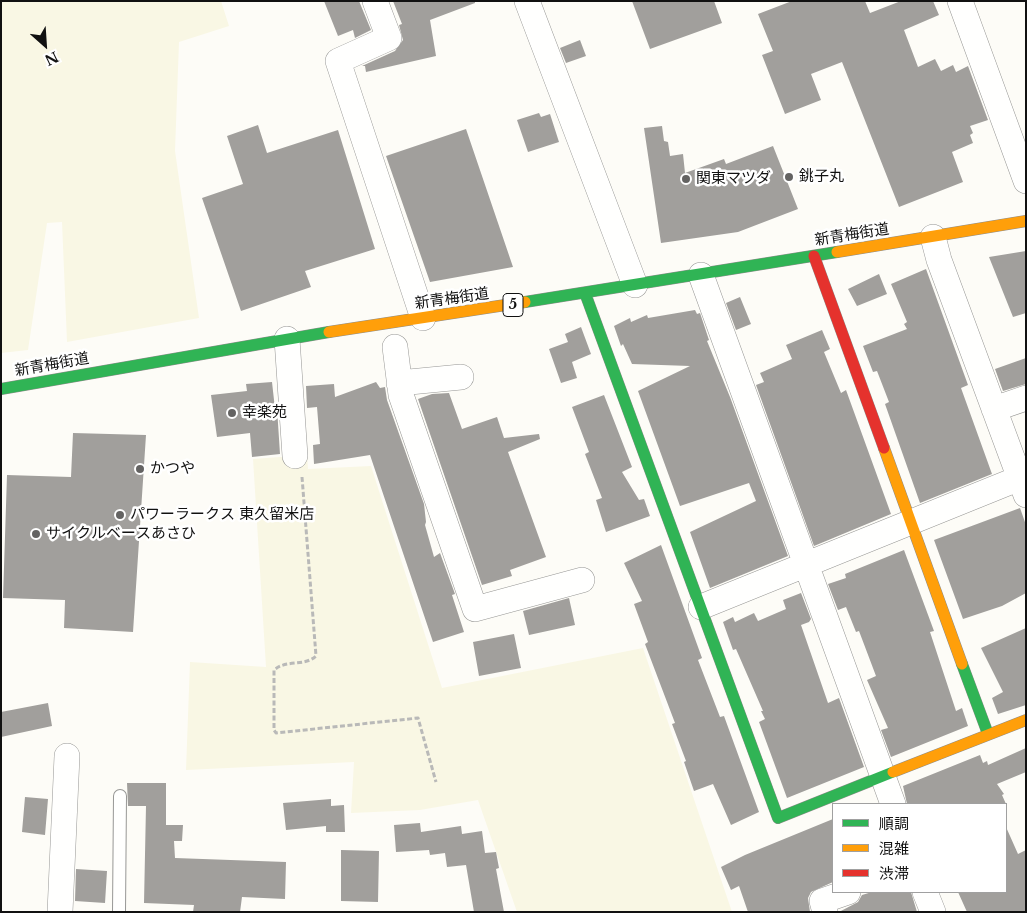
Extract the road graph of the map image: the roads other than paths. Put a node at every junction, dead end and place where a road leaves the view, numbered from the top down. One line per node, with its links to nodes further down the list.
1 (375, 1): 11 (street)
2 (528, 1): 9 (street)
3 (960, 1): 4 (street)
4 (1026, 181)
5 (1026, 221): 6 (street, 新青梅街道 / 5)
6 (933, 237): 7 (street, 新青梅街道 / 5); 18 (street)
7 (814, 256): 8 (street, 新青梅街道 / 5); 21 (street)
8 (701, 275): 9 (street, 新青梅街道 / 5); 22 (street)
9 (635, 285): 10 (street, 新青梅街道 / 5)
10 (585, 293): 11 (street, 新青梅街道 / 5); 24 (street)
11 (423, 318): 12 (street, 新青梅街道 / 5)
12 (287, 339): 16 (street, 新青梅街道 / 5); 19 (street)
13 (395, 347): 15 (street)
14 (461, 377): 15 (street)
15 (399, 382): 23 (street)
16 (1, 389)
17 (1026, 398): 18 (street)
18 (994, 409): 20 (street)
19 (295, 456)
20 (1023, 487): 21 (street)
21 (911, 522): 22 (street); 26 (street)
22 (806, 564): 24 (street); 28 (street)
23 (582, 580)
24 (701, 606): 28 (street)
25 (1026, 720): 26 (street)
26 (988, 734): 28 (street)
27 (67, 756): 33 (street)
28 (883, 777): 30 (street)
29 (120, 796): 34 (lane)
30 (893, 803)
31 (845, 893): 35 (street)
32 (926, 893): 36 (street)
33 (60, 912)
34 (119, 912)
35 (825, 912)
36 (933, 912)

